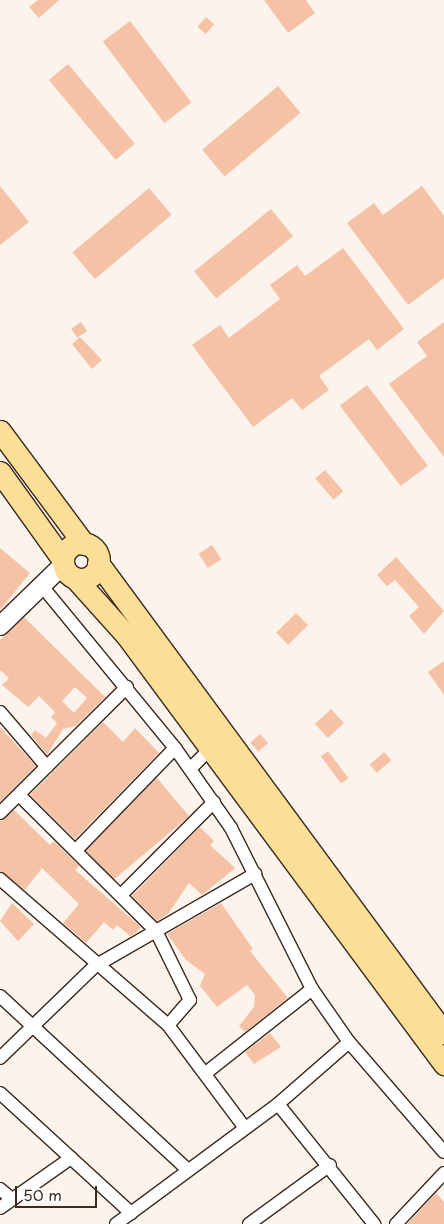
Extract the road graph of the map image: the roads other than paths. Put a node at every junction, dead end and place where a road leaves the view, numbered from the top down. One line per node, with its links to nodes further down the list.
1 (0, 431): 3 (highway)
2 (0, 472): 5 (highway)
3 (84, 544): 4 (highway); 5 (highway)
4 (98, 563): 5 (highway); 10 (highway)
5 (68, 570): 6 (main road); 10 (highway)
6 (39, 593): 7 (main road); 8 (street)
7 (0, 626)
8 (127, 687): 11 (street); 12 (street)
9 (0, 712): 12 (street)
10 (216, 743): 13 (street); 27 (highway); 30 (highway)
11 (175, 748): 13 (street); 17 (street)
12 (47, 767): 14 (street)
13 (190, 769): 15 (street)
14 (19, 795): 16 (street); 17 (street)
15 (214, 802): 18 (street); 20 (street)
16 (0, 813)
17 (76, 850): 20 (street)
18 (255, 874): 21 (street); 23 (street)
19 (0, 879): 22 (street)
20 (122, 894): 21 (street)
21 (156, 931): 22 (street); 25 (street)
22 (95, 966): 25 (street); 26 (street)
23 (312, 989): 28 (street); 31 (street)
24 (0, 996): 26 (street)
25 (168, 1025): 31 (street)
26 (31, 1026): 29 (street); 38 (street)
27 (444, 1033)
28 (349, 1042): 33 (street); 35 (street)
29 (0, 1058)
30 (444, 1064)
31 (207, 1072): 34 (street)
32 (0, 1093): 36 (street)
33 (278, 1104): 34 (street); 37 (street)
34 (245, 1128): 38 (street)
35 (444, 1152)
36 (71, 1158): 41 (street); 43 (street)
37 (330, 1165): 44 (street); 47 (street)
38 (188, 1170): 43 (street)
39 (444, 1173): 48 (street)
40 (0, 1189): 41 (street)
41 (12, 1199): 42 (street)
42 (0, 1208)
43 (131, 1213): 45 (street)
44 (265, 1219): 46 (street)
45 (116, 1224)
46 (249, 1224)
47 (374, 1224)
48 (396, 1224)

